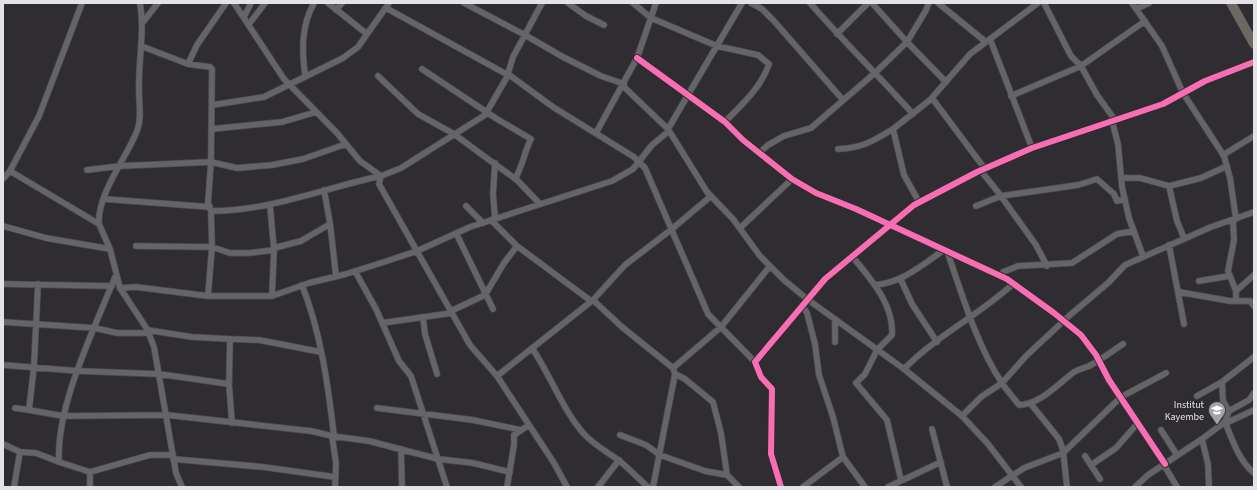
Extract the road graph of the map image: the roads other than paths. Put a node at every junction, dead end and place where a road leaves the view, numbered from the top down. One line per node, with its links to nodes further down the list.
1 (82, 3): 86 (street)
2 (140, 3): 34 (street)
3 (158, 3): 34 (street)
4 (226, 3): 47 (street)
5 (234, 3): 31 (street)
6 (251, 3): 31 (street)
7 (265, 3): 35 (street)
8 (314, 3): 51 (street)
9 (328, 3): 30 (street)
10 (342, 3): 30 (street)
11 (464, 3): 39 (street)
12 (542, 3): 39 (street)
13 (568, 3): 36 (street)
14 (633, 3): 32 (street)
15 (656, 3): 32 (street)
16 (742, 3): 44 (street)
17 (752, 3): 61 (street)
18 (810, 3): 38 (street)
19 (868, 3): 38 (street)
20 (872, 3): 41 (street)
21 (929, 3): 41 (street)
22 (938, 3): 40 (street)
23 (1038, 3): 40 (street)
24 (1044, 3): 48 (street)
25 (1132, 3): 29 (street)
26 (1149, 3): 29 (street)
27 (1231, 3): 42 (highway)
28 (388, 5): 37 (street); 52 (street)
29 (1136, 9): 33 (street)
30 (336, 10): 37 (street)
31 (244, 17): 35 (street)
32 (651, 18): 44 (street); 45 (street)
33 (1145, 21): 48 (street); 57 (street)
34 (143, 22): 43 (street)
35 (249, 24): 55 (street)
36 (604, 25)
37 (367, 34): 51 (street)
38 (837, 34): 50 (street)
39 (525, 35): 52 (street); 56 (street)
40 (988, 41): 54 (street); 59 (street)
41 (907, 42): 50 (street); 54 (street)
42 (1254, 44)
43 (141, 46): 47 (street); 82 (street)
44 (717, 46): 58 (street); 67 (street)
45 (637, 58): 56 (street); 58 (street)
46 (1254, 62): 57 (street)
47 (188, 64): 62 (street)
48 (1081, 66): 59 (street); 66 (street)
49 (422, 69): 64 (street)
50 (876, 72): 61 (street); 65 (street)
51 (305, 75): 55 (street)
52 (508, 75): 64 (street); 71 (street)
53 (378, 76): 72 (street)
54 (946, 82): 60 (street)
55 (290, 84): 62 (street); 63 (street)
56 (623, 85): 70 (street); 71 (street)
57 (1183, 93): 66 (street); 78 (street)
58 (687, 95): 67 (street); 70 (street)
59 (1011, 96): 75 (street)
60 (932, 98): 65 (street); 85 (street)
61 (843, 100): 77 (street)
62 (212, 105): 68 (street)
63 (316, 112): 68 (street); 74 (street)
64 (486, 112): 72 (street); 90 (street)
65 (913, 114): 69 (street)
66 (1113, 121): 75 (street); 88 (street)
67 (725, 122): 77 (street)
68 (212, 129): 79 (street)
69 (893, 129): 76 (street); 98 (street)
70 (669, 130): 80 (street); 94 (street)
71 (596, 133): 80 (street)
72 (454, 134): 81 (street); 87 (street)
73 (1254, 136): 78 (street)
74 (346, 144): 79 (street); 87 (street)
75 (1032, 148): 85 (street)
76 (838, 149)
77 (759, 153): 91 (street)
78 (1224, 155): 83 (street)
79 (212, 162): 82 (street); 103 (street)
80 (639, 162): 99 (street); 113 (street)
81 (495, 163): 90 (street); 105 (street)
82 (120, 166): 84 (street); 96 (street)
83 (1227, 166): 92 (street); 106 (street)
84 (87, 170)
85 (983, 170): 95 (street); 98 (street)
86 (10, 171): 89 (street); 108 (street)
87 (381, 176): 93 (street); 123 (street)
88 (1121, 178): 92 (street); 97 (street)
89 (3, 179)
90 (515, 179): 99 (street)
91 (792, 179): 111 (street); 112 (street)
92 (1169, 186): 116 (street)
93 (324, 190): 100 (street); 109 (street)
94 (711, 196): 112 (street); 113 (street)
95 (1001, 196): 97 (street); 102 (street); 128 (street)
96 (104, 199): 103 (street); 108 (street)
97 (1124, 199): 114 (street)
98 (919, 202): 111 (street)
99 (539, 203): 105 (street)
100 (270, 205): 103 (street); 122 (street)
101 (466, 206): 107 (street)
102 (976, 206)
103 (210, 209): 119 (street)
104 (1254, 212): 106 (street)
105 (493, 219): 107 (street); 120 (street)
106 (1235, 220): 116 (street); 133 (street)
107 (483, 223): 115 (street)
108 (99, 224): 121 (street)
109 (330, 224): 122 (street); 131 (street)
110 (3, 226): 121 (street)
111 (889, 226): 124 (street); 125 (street)
112 (740, 228): 127 (street)
113 (672, 229): 150 (street); 164 (street)
114 (1134, 231): 126 (street); 128 (street)
115 (456, 233): 123 (street); 146 (street)
116 (1184, 238): 117 (street)
117 (1169, 245): 126 (street); 145 (street)
118 (136, 246): 119 (street)
119 (212, 246): 122 (street); 147 (street)
120 (517, 246): 146 (street); 150 (street)
121 (110, 249): 134 (street)
122 (274, 249): 148 (street)
123 (417, 251): 129 (street); 155 (street)
124 (946, 251): 132 (street); 135 (street); 157 (street)
125 (852, 256): 141 (street); 149 (street)
126 (1143, 256): 160 (street)
127 (770, 266): 149 (street); 164 (street)
128 (1047, 266): 132 (street)
129 (355, 271): 131 (street); 161 (street)
130 (1254, 275): 144 (street)
131 (336, 276): 140 (street)
132 (1000, 276): 139 (street)
133 (1229, 276): 136 (street); 144 (street)
134 (115, 277): 142 (street); 143 (street)
135 (901, 280): 141 (street); 169 (street)
136 (1199, 281)
137 (3, 284): 138 (street)
138 (38, 284): 142 (street); 163 (street)
139 (1013, 284): 157 (street); 160 (street)
140 (302, 285): 148 (street); 173 (street)
141 (875, 285): 172 (street)
142 (112, 286): 165 (street)
143 (120, 288): 147 (street); 166 (street)
144 (1236, 291): 151 (street)
145 (1179, 292): 151 (street); 162 (street)
146 (486, 295): 154 (street); 155 (street)
147 (208, 296): 148 (street)
148 (272, 296)
149 (807, 299): 152 (street); 158 (street)
150 (592, 300): 171 (street); 179 (street)
151 (1236, 301): 153 (street)
152 (802, 305): 176 (street); 222 (street)
153 (1254, 306)
154 (494, 309)
155 (452, 312): 156 (street); 186 (street)
156 (423, 317): 161 (street); 184 (street)
157 (970, 318): 169 (street); 188 (street)
158 (835, 319): 168 (street); 172 (street)
159 (3, 322): 163 (street)
160 (1063, 322): 175 (street); 188 (street)
161 (382, 323): 200 (street)
162 (1184, 324)
163 (35, 325): 165 (street); 178 (street)
164 (720, 327): 176 (street); 179 (street)
165 (95, 328): 166 (street); 181 (street)
166 (148, 332): 167 (street); 183 (street)
167 (230, 339): 173 (street); 189 (street)
168 (835, 342)
169 (937, 342): 180 (street)
170 (1123, 344): 175 (street)
171 (532, 348): 186 (street); 224 (street)
172 (877, 350): 180 (street); 236 (street)
173 (321, 352): 212 (street)
174 (1254, 356): 187 (street)
175 (1098, 360): 192 (street); 194 (street)
176 (755, 362): 249 (street)
177 (3, 365): 178 (street)
178 (34, 366): 181 (street); 198 (street)
179 (673, 368): 185 (street)
180 (904, 369): 203 (street)
181 (78, 371): 183 (street); 202 (street)
182 (1166, 373): 192 (street)
183 (160, 374): 189 (street); 201 (street)
184 (437, 374)
185 (676, 374): 218 (street); 232 (street)
186 (497, 376): 207 (street)
187 (1222, 382): 191 (street); 199 (street)
188 (1002, 383): 194 (street); 203 (street)
189 (229, 384): 205 (street)
190 (1254, 393): 193 (street)
191 (1197, 396)
192 (1120, 397): 206 (street); 217 (street)
193 (1249, 400): 197 (street); 199 (street)
194 (1031, 404): 217 (street)
195 (15, 408): 198 (street)
196 (377, 408): 200 (street)
197 (1254, 408): 204 (street)
198 (29, 410): 202 (street)
199 (1229, 411): 204 (street)
200 (423, 413): 209 (street); 223 (street)
201 (167, 415): 202 (street); 205 (street); 221 (street)
202 (63, 416): 225 (street)
203 (962, 416): 233 (street)
204 (1226, 422): 213 (street); 231 (street)
205 (232, 423): 212 (street)
206 (1137, 424): 227 (street); 228 (street)
207 (529, 425): 209 (street); 244 (street)
208 (932, 429): 226 (street)
209 (521, 430): 230 (street)
210 (1160, 430): 219 (street)
211 (620, 435): 218 (street)
212 (333, 436): 215 (street); 234 (street)
213 (1202, 439): 219 (street); 259 (street)
214 (3, 444): 216 (street)
215 (401, 449): 223 (street); 241 (street)
216 (20, 452): 225 (street); 237 (street)
217 (1063, 453): 233 (street); 256 (street)
218 (660, 455): 232 (street); 247 (street)
219 (1177, 455): 227 (street)
220 (1085, 456): 228 (street)
221 (173, 457): 229 (street); 234 (street); 239 (street)
222 (843, 457): 250 (street); 251 (street)
223 (438, 459): 230 (street); 242 (street)
224 (618, 460): 245 (street); 246 (street)
225 (59, 462): 229 (street)
226 (941, 462): 236 (street); 253 (street)
227 (1164, 464): 257 (street); 258 (street)
228 (1091, 465): 235 (street)
229 (90, 472): 238 (street)
230 (510, 472): 243 (street)
231 (1254, 473)
232 (727, 475): 248 (street)
233 (1013, 476): 254 (street); 255 (street)
234 (336, 477): 240 (street)
235 (1100, 479)
236 (901, 480): 252 (street)
237 (14, 487)
238 (90, 487)
239 (182, 487)
240 (335, 487)
241 (402, 487)
242 (447, 487)
243 (507, 487)
244 (567, 487)
245 (598, 487)
246 (648, 487)
247 (653, 487)
248 (739, 487)
249 (782, 487)
250 (803, 487)
251 (865, 487)
252 (888, 487)
253 (948, 487)
254 (995, 487)
255 (1021, 487)
256 (1067, 487)
257 (1135, 487)
258 (1177, 487)
259 (1209, 487)

